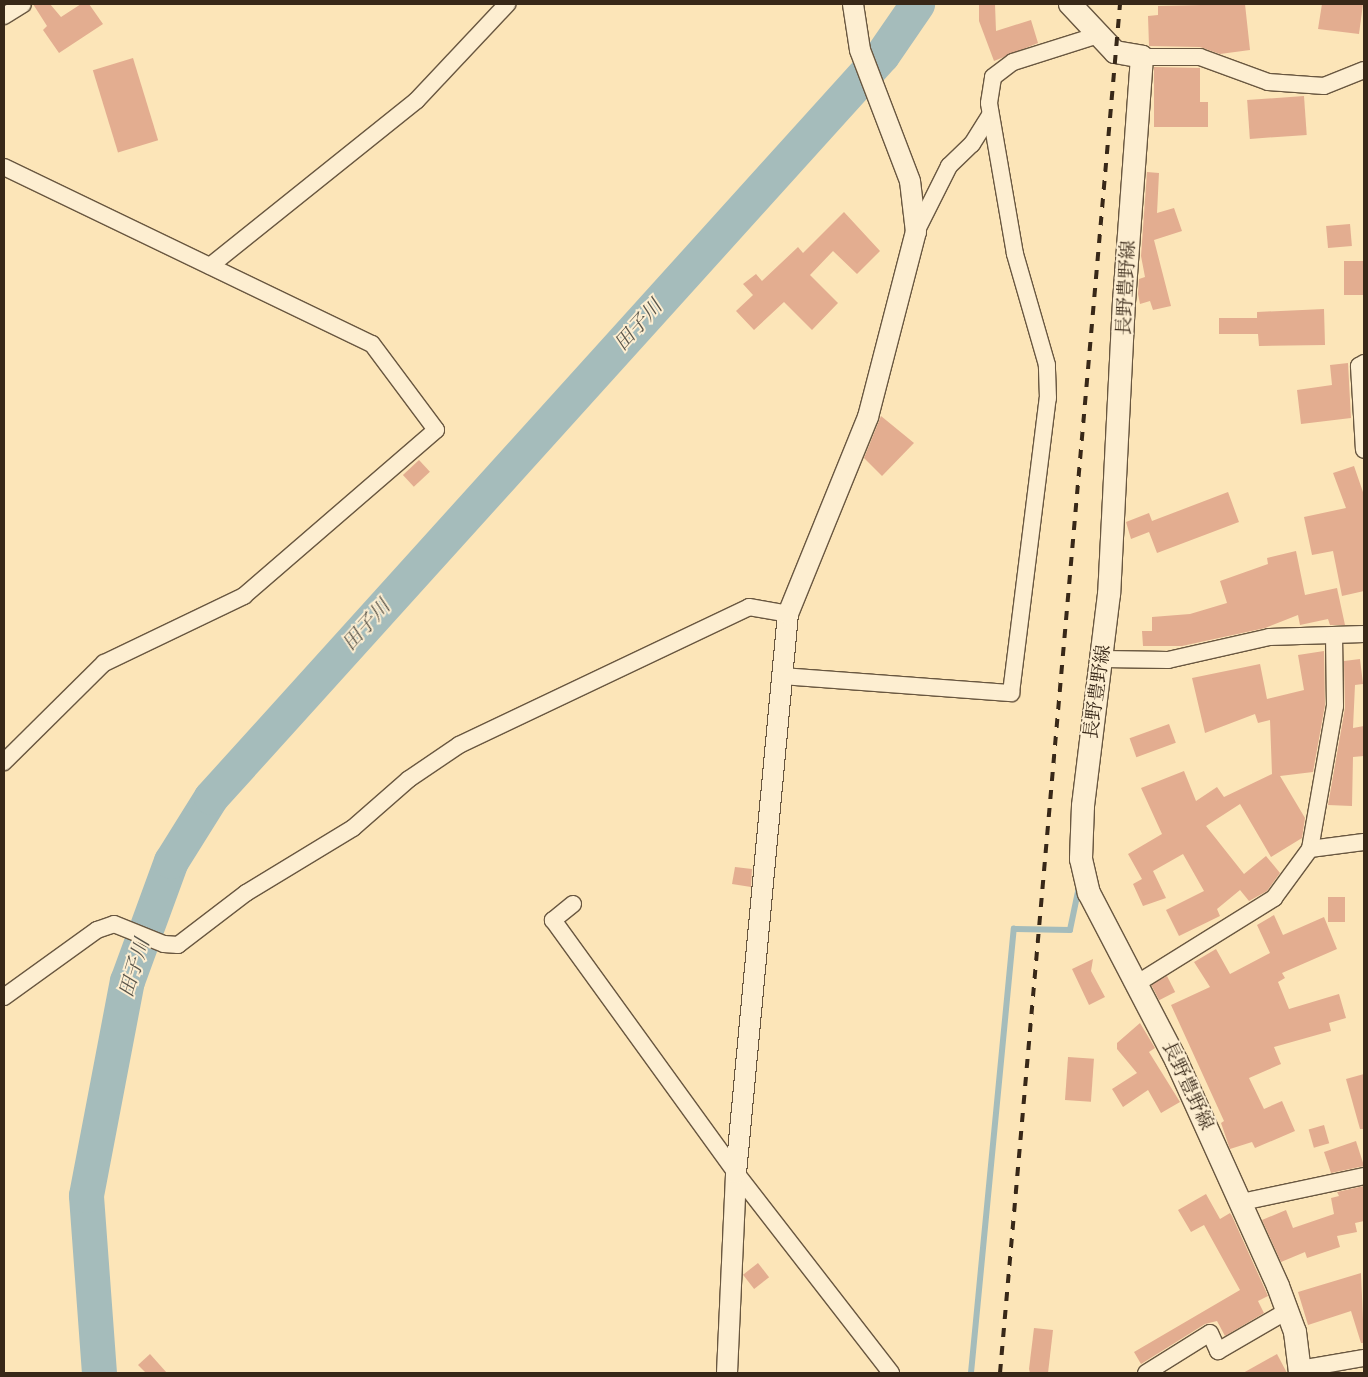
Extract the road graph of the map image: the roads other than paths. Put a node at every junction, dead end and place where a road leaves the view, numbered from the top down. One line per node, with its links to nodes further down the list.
1 (23, 4): 5 (street)
2 (507, 4): 12 (street)
3 (853, 4): 11 (street)
4 (1070, 4): 6 (main road)
5 (4, 16)
6 (1098, 35): 7 (main road); 9 (street)
7 (1142, 57): 8 (street); 18 (main road, 長野豊野線)
8 (1364, 70)
9 (990, 115): 11 (street); 19 (street)
10 (4, 167): 12 (street)
11 (916, 232): 15 (street)
12 (210, 266): 20 (street)
13 (1364, 363): 14 (street)
14 (1364, 450)
15 (788, 614): 19 (street); 25 (street)
16 (1364, 634): 17 (street)
17 (1334, 637): 18 (street); 22 (street)
18 (1104, 659): 24 (main road, 長野豊野線)
19 (783, 676): 26 (street)
20 (4, 762)
21 (1364, 842): 22 (street)
22 (1310, 849): 24 (street)
23 (573, 904): 26 (street)
24 (1136, 984): 28 (main road, 長野豊野線)
25 (4, 997)
26 (736, 1173): 32 (street); 33 (street)
27 (1364, 1176): 28 (street)
28 (1242, 1202): 29 (main road, 長野豊野線)
29 (1287, 1311): 31 (main road, 長野豊野線); 34 (street)
30 (1364, 1358): 31 (street)
31 (1300, 1371)
32 (727, 1373)
33 (891, 1373)
34 (1146, 1373)

